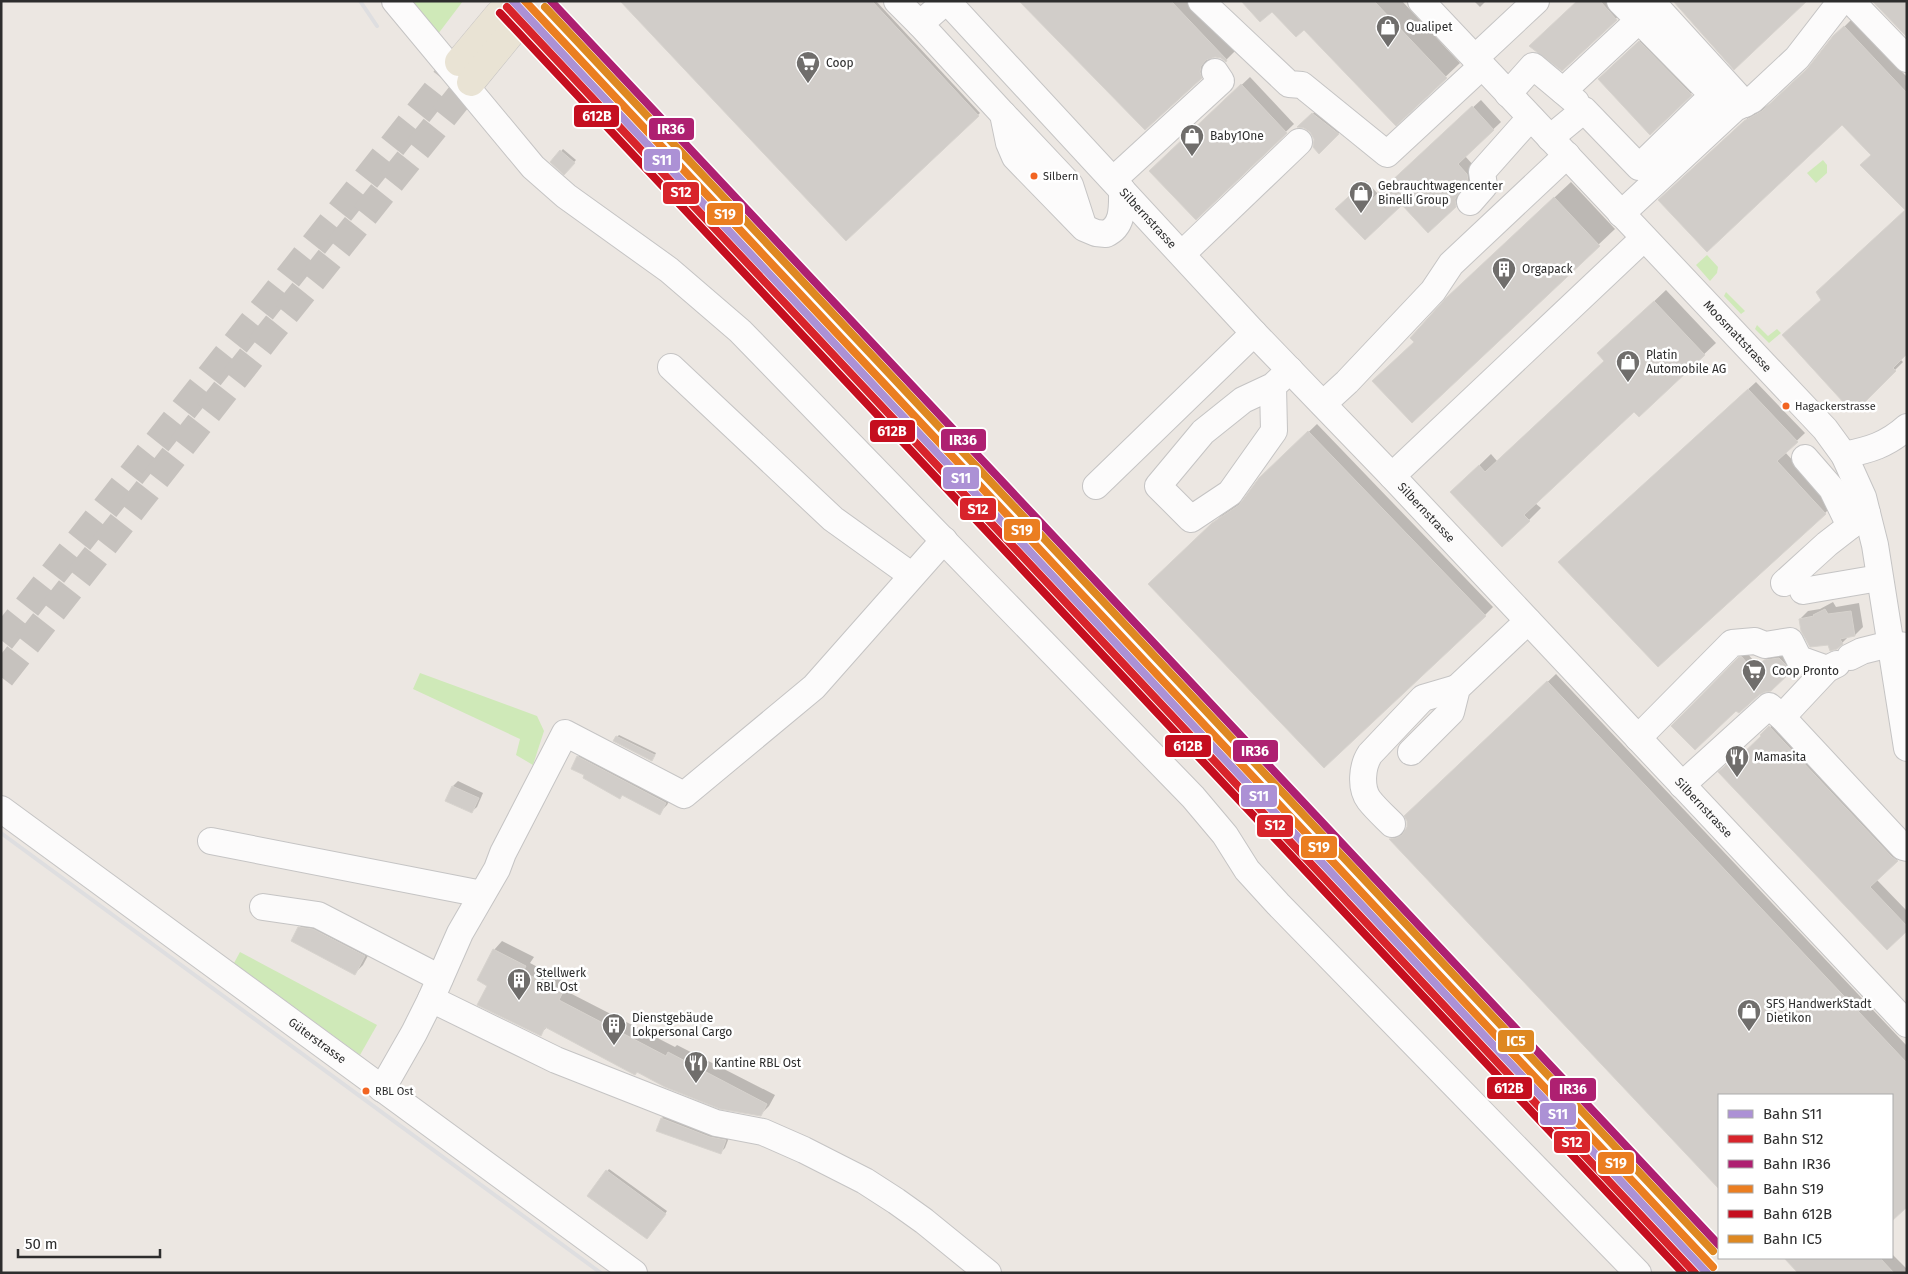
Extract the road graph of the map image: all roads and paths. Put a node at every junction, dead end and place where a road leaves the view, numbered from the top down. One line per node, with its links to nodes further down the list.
1 (395, 1): 38 (street)
2 (897, 1): 11 (street)
3 (947, 1): 11 (street); 23 (street, Silbernstrasse)
4 (1201, 1): 13 (street)
5 (1421, 1): 13 (street, Moosmattstrasse)
6 (1536, 1): 13 (street)
7 (1620, 1): 9 (street)
8 (1840, 3): 12 (street); 18 (street)
9 (1645, 11): 16 (street); 18 (street); 19 (street)
10 (507, 20): 14 (main road)
11 (920, 24): 23 (street)
12 (1907, 58)
13 (1478, 62): 17 (street, Moosmattstrasse)
14 (465, 72)
15 (1214, 72): 23 (street)
16 (1563, 90): 17 (street); 19 (street)
17 (1508, 94): 20 (street, Moosmattstrasse)
18 (1745, 104): 25 (street)
19 (1584, 110): 22 (street)
20 (1532, 119): 22 (street, Moosmattstrasse); 24 (street)
21 (1299, 142): 27 (street)
22 (1558, 147): 25 (street, Moosmattstrasse); 31 (street)
23 (1118, 185): 27 (street, Silbernstrasse)
24 (1470, 202)
25 (1621, 214): 26 (street, Moosmattstrasse)
26 (1644, 238): 33 (street, Moosmattstrasse); 35 (street)
27 (1182, 254): 28 (street, Silbernstrasse)
28 (1254, 333): 30 (street, Silbernstrasse); 36 (street)
29 (671, 367): 39 (street)
30 (1281, 378): 30 (street); 31 (street, Silbernstrasse)
31 (1323, 404): 35 (street, Silbernstrasse)
32 (1907, 427): 33 (street)
33 (1844, 454): 37 (street, Moosmattstrasse)
34 (1805, 458): 37 (street)
35 (1392, 476): 41 (street, Silbernstrasse)
36 (1096, 486)
37 (1859, 519): 40 (street, Moosmattstrasse); 40 (street)
38 (944, 540): 39 (street); 61 (street)
39 (911, 576): 54 (street)
40 (1880, 578): 42 (street, Moosmattstrasse)
41 (1528, 621): 44 (street); 46 (street, Silbernstrasse)
42 (1898, 645): 43 (street); 47 (street, Moosmattstrasse)
43 (1838, 664): 45 (street); 46 (street)
44 (1457, 688): 48 (street); 51 (street)
45 (1782, 717): 49 (street); 53 (street)
46 (1638, 738): 49 (street, Silbernstrasse)
47 (1907, 748)
48 (1411, 752)
49 (1682, 785): 57 (street, Silbernstrasse)
50 (1, 810): 58 (street, Güterstrasse)
51 (1392, 824)
52 (211, 841): 54 (street)
53 (1907, 848)
54 (482, 894): 56 (street)
55 (264, 907): 56 (street)
56 (435, 988): 58 (street); 60 (street)
57 (1907, 1024)
58 (382, 1089): 59 (street, Güterstrasse)
59 (634, 1273)
60 (988, 1273)
61 (1638, 1273)

